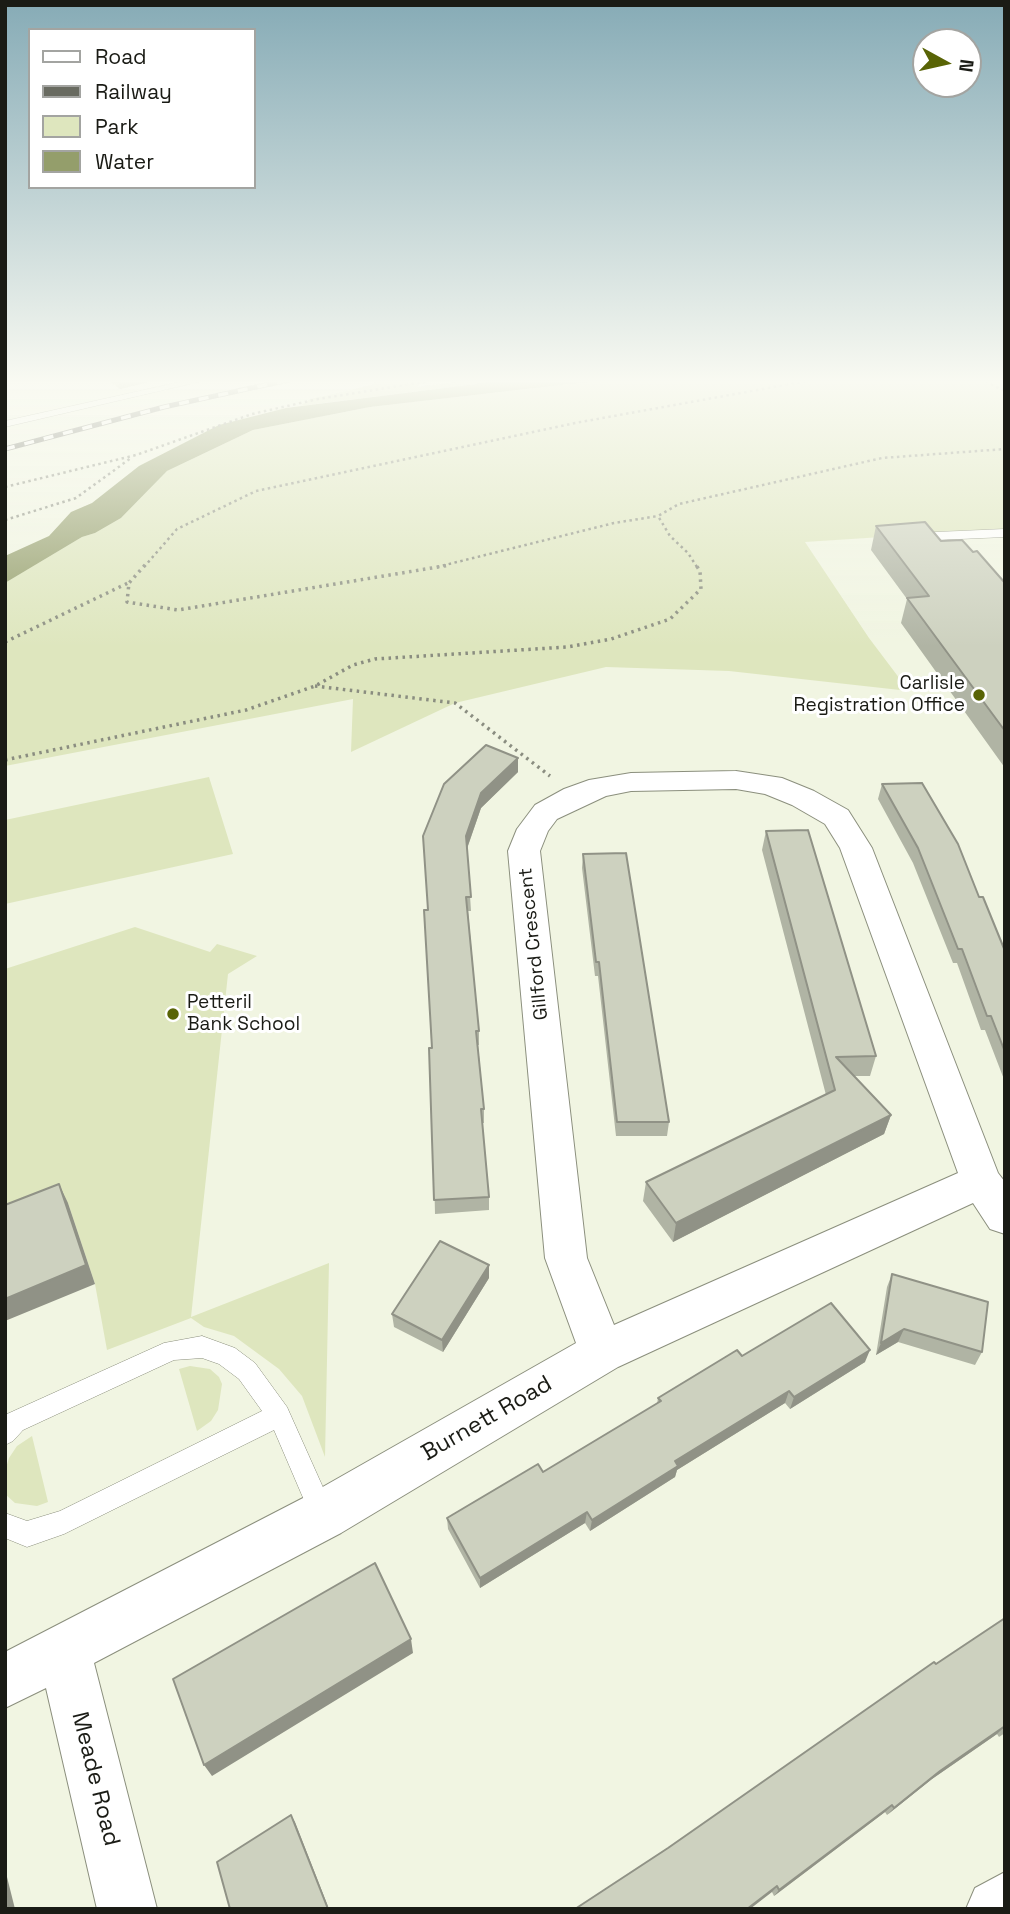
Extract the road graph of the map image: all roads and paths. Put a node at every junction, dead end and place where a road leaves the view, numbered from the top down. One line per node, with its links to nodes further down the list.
1 (84, 468): 5 (path)
2 (116, 468): 7 (path)
3 (362, 468): 10 (path)
4 (833, 468): 6 (path)
5 (5, 487)
6 (658, 516): 10 (path); 12 (path)
7 (5, 520)
8 (1005, 533): 9 (lane)
9 (895, 538)
10 (129, 583): 11 (path)
11 (5, 642)
12 (316, 686): 13 (path); 14 (path)
13 (5, 760)
14 (575, 796): 15 (street, Gillford Crescent); 16 (street, Gillford Crescent)
15 (993, 1198): 16 (street, Burnett Road)
16 (601, 1352): 19 (street, Burnett Road)
17 (279, 1415): 18 (lane); 19 (lane); 20 (lane)
18 (5, 1433)
19 (323, 1516): 21 (street, Burnett Road)
20 (5, 1525)
21 (64, 1650): 22 (street, Burnett Road); 24 (street, Meade Road)
22 (5, 1681)
23 (1005, 1902): 25 (street)
24 (127, 1909)
25 (996, 1909)

